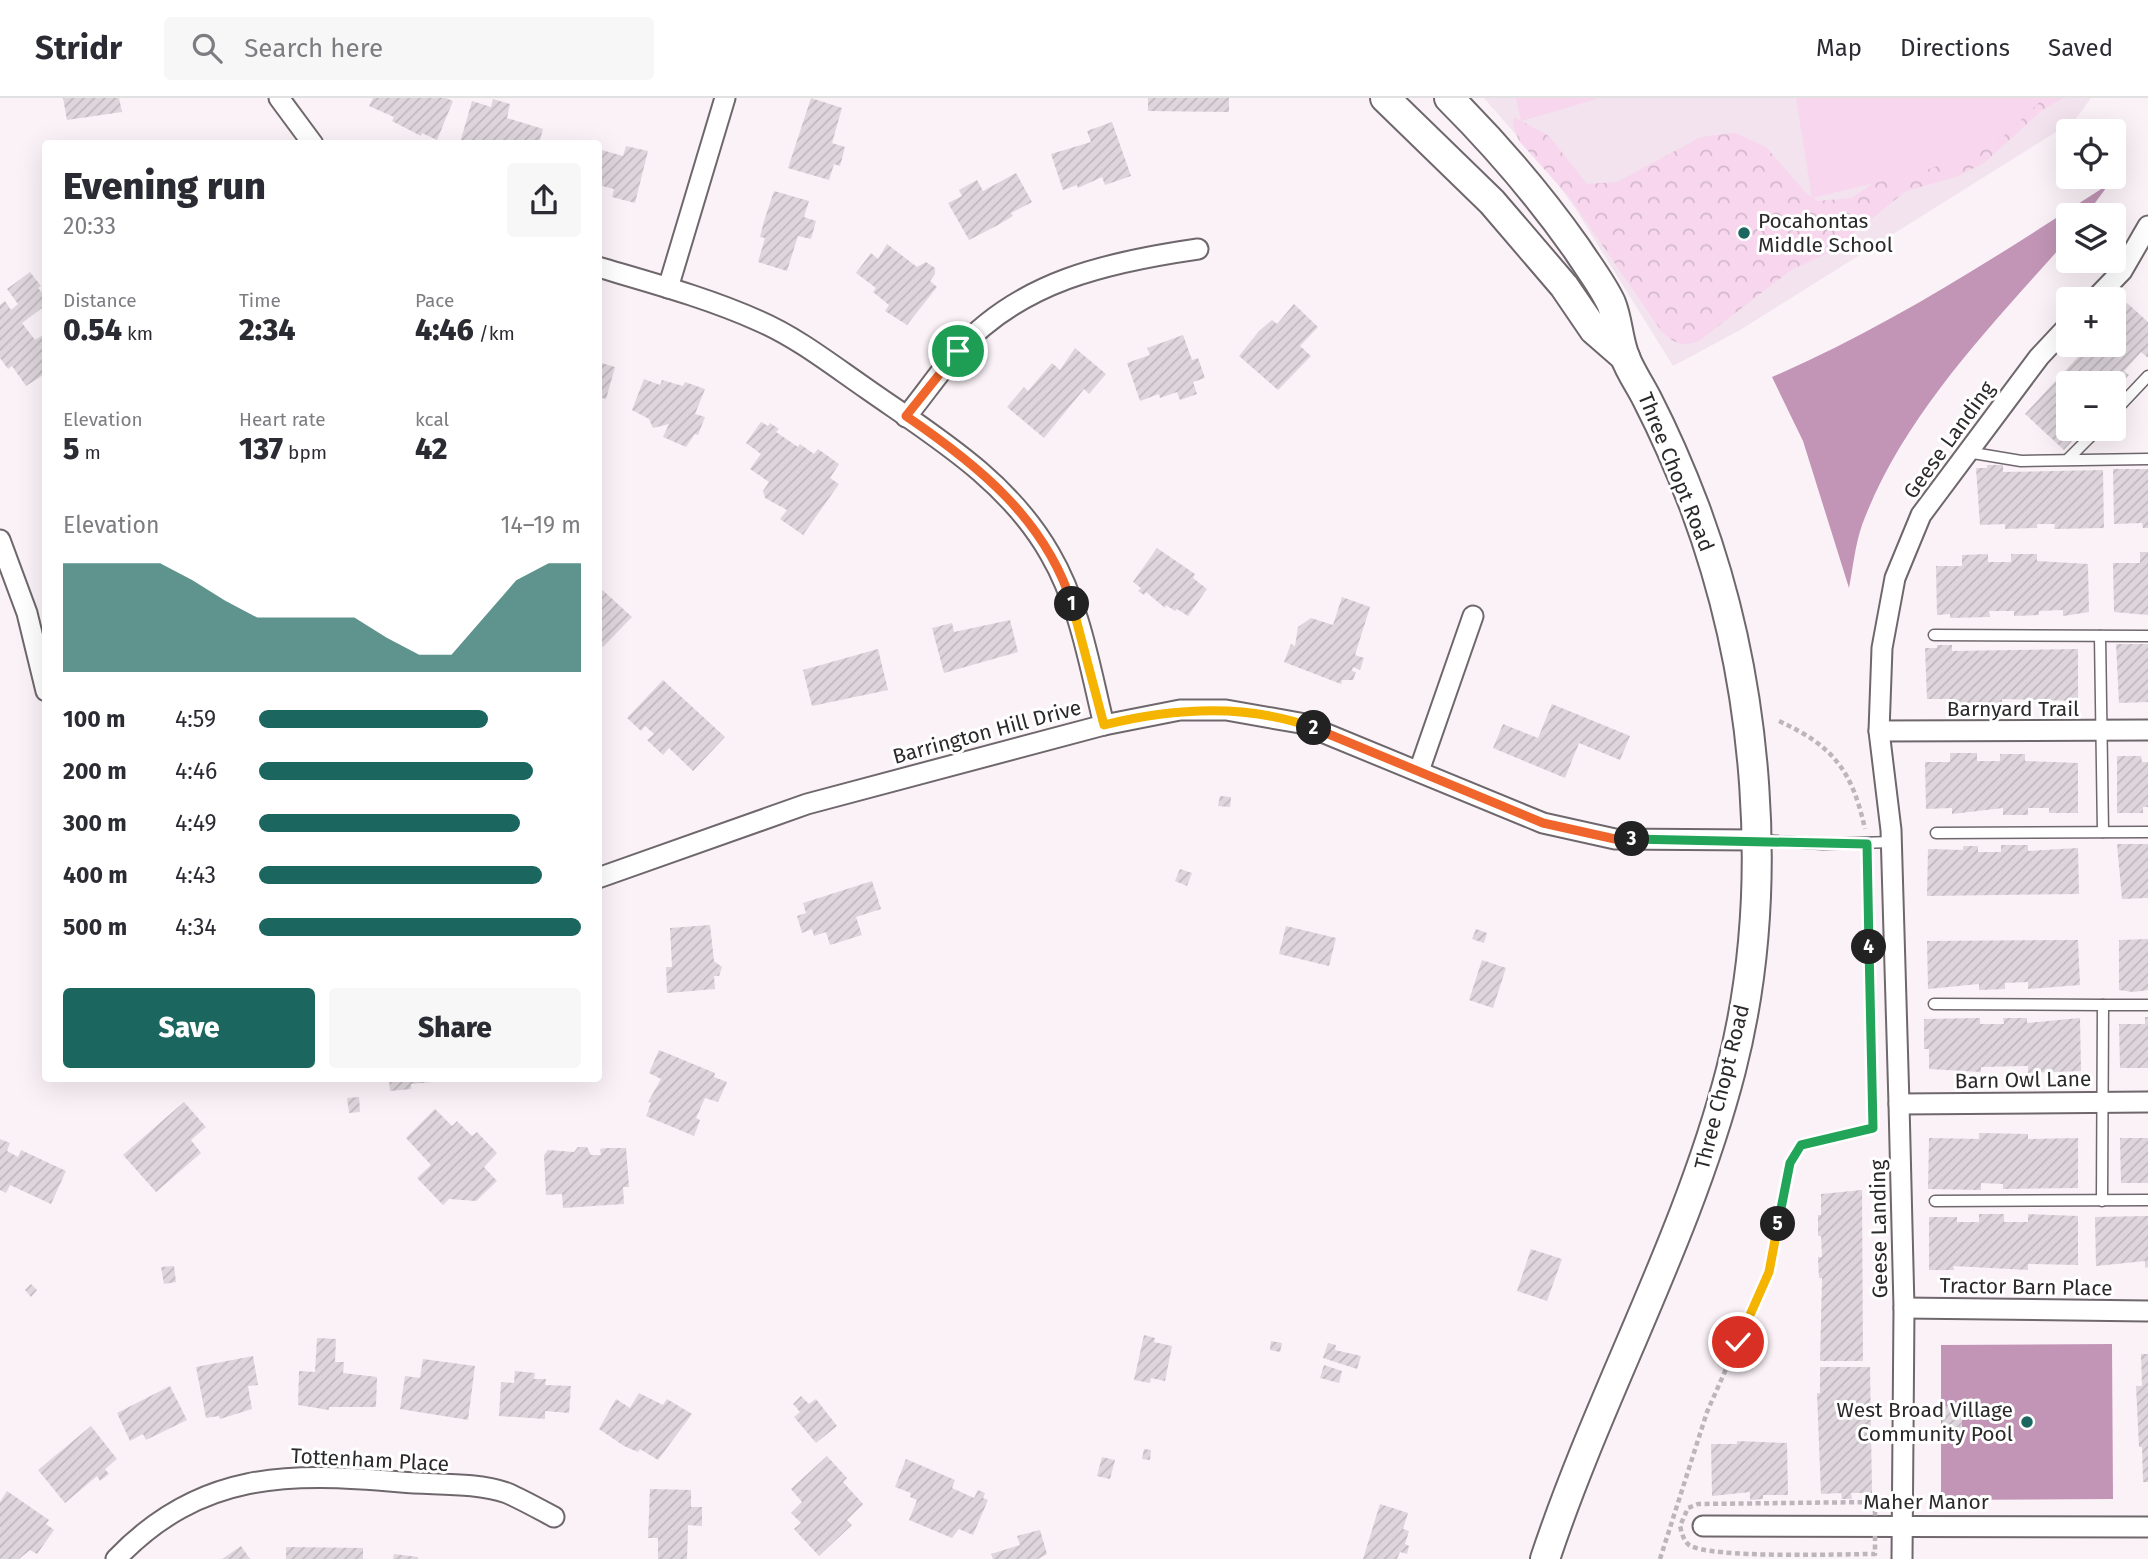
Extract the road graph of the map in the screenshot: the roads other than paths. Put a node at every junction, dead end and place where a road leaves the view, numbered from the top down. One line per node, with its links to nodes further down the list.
1 (279, 98): 5 (street)
2 (725, 98): 10 (street)
3 (1385, 98): 12 (main road, Three Chopt Road)
4 (1449, 98): 12 (main road, Three Chopt Road)
5 (310, 140)
6 (2146, 236): 9 (street)
7 (1198, 249): 15 (street)
8 (602, 268): 10 (street)
9 (2107, 287)
10 (668, 288): 15 (street)
11 (2056, 339): 17 (street, Geese Landing)
12 (1625, 357): 34 (main road, Three Chopt Road)
13 (2148, 376): 14 (lane)
14 (2126, 399)
15 (906, 416): 26 (street)
16 (2086, 441): 19 (lane)
17 (1966, 452): 19 (lane); 29 (street, Geese Landing)
18 (2148, 459): 19 (lane)
19 (2068, 460)
20 (0, 540): 25 (street)
21 (1473, 616): 30 (street)
22 (1934, 635): 23 (lane)
23 (2100, 636): 24 (lane); 28 (lane)
24 (2148, 636)
25 (42, 675)
26 (1104, 725): 30 (street, Barrington Hill Drive); 36 (street, Barrington Hill Drive)
27 (2148, 730): 28 (street, Barnyard Trail)
28 (2102, 731): 29 (street, Barnyard Trail); 31 (lane)
29 (1879, 732): 35 (street, Geese Landing)
30 (1419, 771): 34 (street, Barrington Hill Drive)
31 (2103, 832): 32 (lane); 33 (lane)
32 (2148, 832)
33 (1936, 833)
34 (1756, 840): 35 (lane); 53 (main road, Three Chopt Road)
35 (1892, 842): 42 (street, Geese Landing)
36 (602, 877)
37 (1934, 1004): 38 (lane)
38 (2103, 1005): 39 (lane); 40 (lane)
39 (2148, 1005)
40 (2102, 1102): 41 (street, Barn Owl Lane); 42 (street, Barn Owl Lane); 45 (lane)
41 (2148, 1102)
42 (1899, 1104): 46 (street, Geese Landing)
43 (2148, 1200): 45 (lane)
44 (1935, 1201): 45 (lane)
45 (2102, 1201)
46 (1904, 1308): 47 (street, Tractor Barn Place); 49 (street, Geese Landing)
47 (2148, 1311)
48 (554, 1517): 52 (street, Tottenham Place)
49 (1903, 1524): 50 (street, Maher Manor); 51 (street, Maher Manor); 54 (street, Geese Landing)
50 (1703, 1526)
51 (2148, 1527)
52 (116, 1559)
53 (1545, 1559)
54 (1902, 1559)

